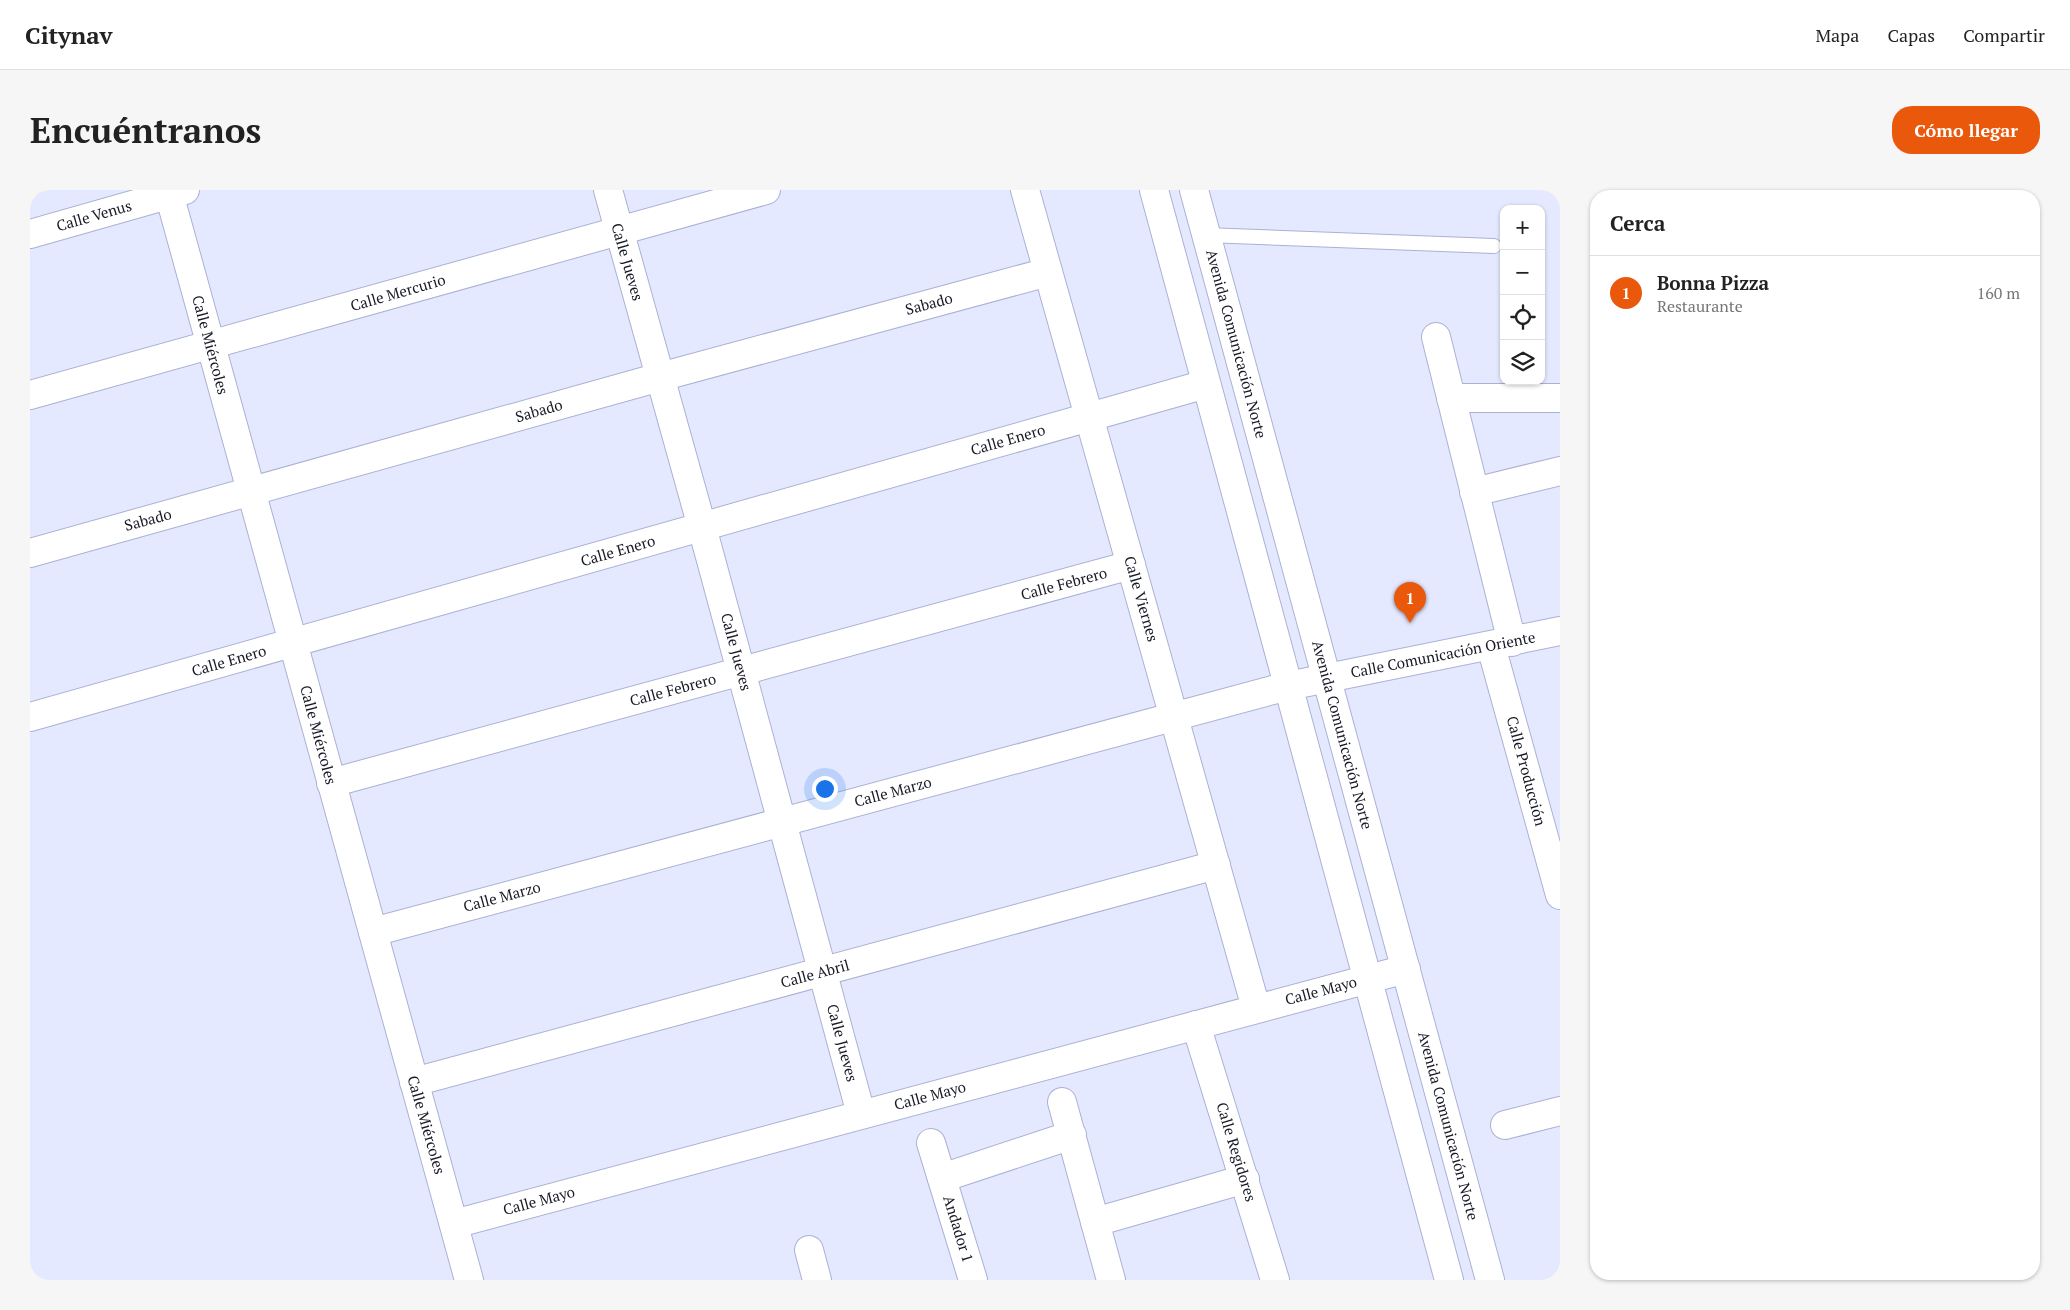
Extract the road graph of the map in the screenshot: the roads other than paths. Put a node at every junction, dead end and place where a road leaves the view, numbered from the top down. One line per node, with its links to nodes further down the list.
1 (608, 190): 7 (street, Calle Jueves)
2 (766, 190): 7 (street, Calle Mercurio)
3 (1025, 190): 11 (street, Calle Viernes)
4 (1154, 190): 15 (street)
5 (1194, 190): 9 (street, Avenida Comunicación Norte)
6 (174, 192): 8 (street, Calle Venus); 13 (street, Calle Miércoles)
7 (619, 231): 13 (street, Calle Mercurio); 14 (street, Calle Jueves)
8 (30, 234)
9 (1206, 235): 10 (lane); 30 (street, Avenida Comunicación Norte)
10 (1494, 246)
11 (1048, 272): 14 (street, Sabado); 19 (street, Calle Viernes)
12 (1436, 337): 17 (street, Calle Producción)
13 (209, 345): 16 (street, Calle Mercurio); 21 (street, Calle Miércoles)
14 (660, 377): 21 (street, Sabado); 23 (street, Calle Jueves)
15 (1206, 384): 19 (street, Calle Enero); 31 (street)
16 (30, 395)
17 (1451, 398): 18 (street); 22 (street, Calle Producción)
18 (1560, 398)
19 (1089, 417): 23 (street, Calle Enero); 25 (street, Calle Viernes)
20 (1560, 471): 22 (street)
21 (251, 492): 24 (street, Sabado); 27 (street, Calle Miércoles)
22 (1474, 492): 28 (street, Calle Producción)
23 (702, 527): 27 (street, Calle Enero); 29 (street, Calle Jueves)
24 (30, 553)
25 (1131, 565): 29 (street, Calle Febrero); 32 (street, Calle Viernes)
26 (1560, 631): 28 (street, Calle Comunicación Oriente)
27 (293, 643): 33 (street, Calle Enero); 34 (street, Calle Miércoles)
28 (1501, 644): 30 (street, Calle Comunicación Oriente); 37 (street, Calle Producción)
29 (741, 672): 34 (street, Calle Febrero); 35 (street, Calle Jueves)
30 (1326, 678): 31 (street, Calle Marzo); 39 (street, Avenida Comunicación Norte)
31 (1288, 686): 32 (street, Calle Marzo); 41 (street)
32 (1173, 716): 35 (street, Calle Marzo); 36 (street, Calle Viernes)
33 (30, 717)
34 (332, 783): 38 (street, Calle Miércoles)
35 (782, 822): 38 (street, Calle Marzo); 40 (street, Calle Jueves)
36 (1216, 865): 40 (street, Calle Abril); 42 (street, Calle Viernes)
37 (1558, 884)
38 (373, 932): 44 (street, Calle Miércoles)
39 (1406, 969): 41 (street, Calle Mayo); 62 (street, Avenida Comunicación Norte)
40 (822, 972): 44 (street, Calle Abril); 47 (street, Calle Jueves)
41 (1368, 978): 42 (street, Calle Mayo); 61 (street)
42 (1256, 1008): 43 (street, Calle Mayo)
43 (1196, 1024): 47 (street, Calle Mayo); 52 (street, Calle Regidores)
44 (414, 1082): 54 (street, Calle Miércoles)
45 (1062, 1102): 49 (street)
46 (1560, 1111): 48 (street)
47 (861, 1114): 54 (street, Calle Mayo)
48 (1505, 1125)
49 (1072, 1136): 51 (street); 53 (street)
50 (931, 1144): 51 (street, Andador 1)
51 (942, 1178): 58 (street, Andador 1)
52 (1245, 1179): 53 (street); 60 (street, Calle Regidores)
53 (1095, 1222): 59 (street)
54 (454, 1224): 56 (street, Calle Miércoles)
55 (809, 1250): 57 (street)
56 (469, 1280)
57 (817, 1280)
58 (973, 1280)
59 (1111, 1280)
60 (1275, 1280)
61 (1449, 1280)
62 (1490, 1280)

